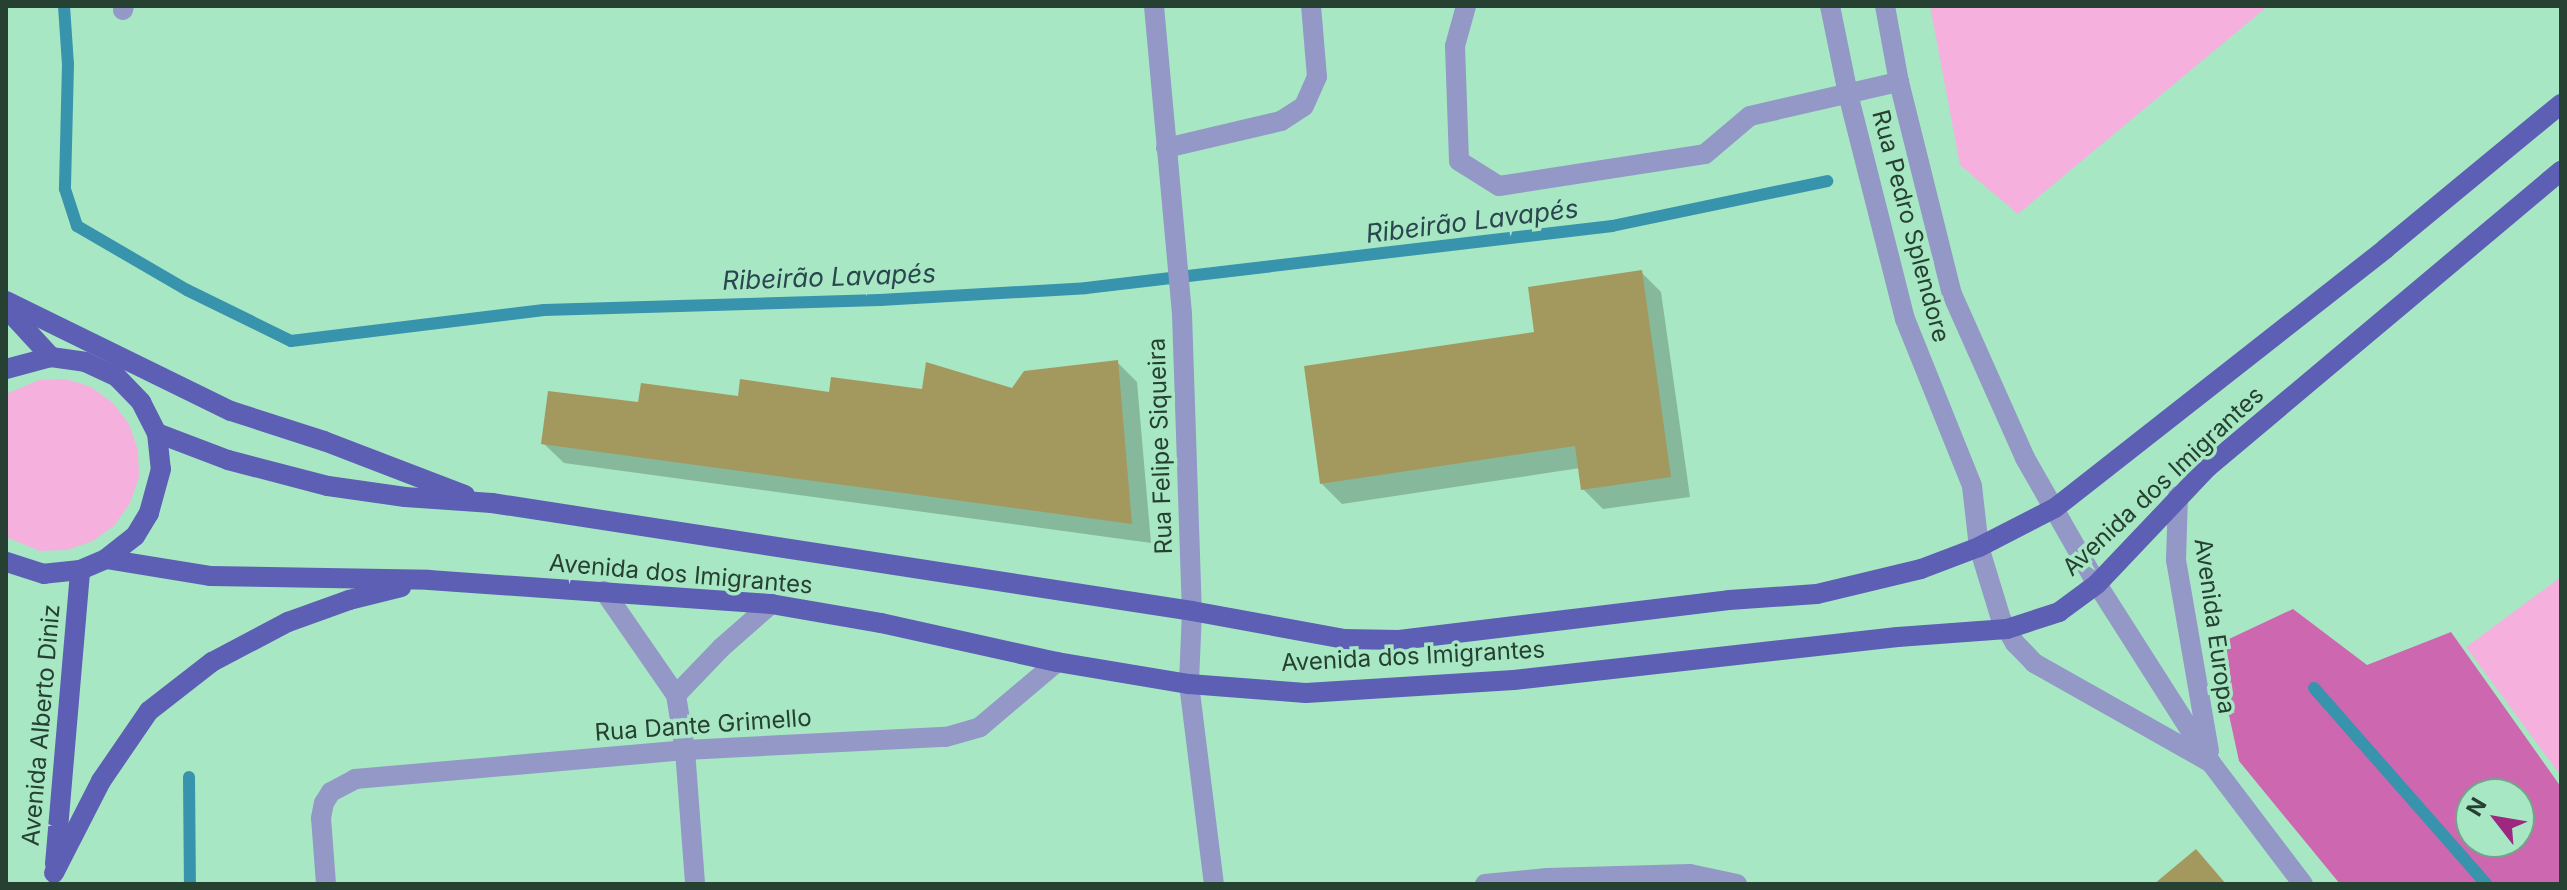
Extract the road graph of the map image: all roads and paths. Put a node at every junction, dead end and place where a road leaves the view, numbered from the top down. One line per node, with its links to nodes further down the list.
1 (1154, 6): 9 (street, Rua Felipe Siqueira)
2 (1311, 6): 9 (street)
3 (1466, 6): 7 (street)
4 (1830, 6): 7 (street, Rua Pedro Splendore)
5 (1885, 6): 6 (street, Rua Pedro Splendore)
6 (1899, 82): 7 (street); 18 (street, Rua Pedro Splendore)
7 (1848, 94): 19 (street, Rua Pedro Splendore)
8 (2561, 104): 18 (main road, Avenida dos Imigrantes)
9 (1166, 148): 27 (street, Rua Felipe Siqueira)
10 (2561, 171): 16 (main road, Avenida dos Imigrantes)
11 (6, 301): 17 (main road)
12 (6, 308): 13 (main road)
13 (51, 357): 14 (main road); 15 (main road)
14 (6, 369)
15 (157, 433): 17 (main road); 20 (main road)
16 (2178, 496): 24 (main road, Avenida dos Imigrantes); 33 (street, Avenida Europa)
17 (484, 502): 27 (main road, Avenida dos Imigrantes)
18 (2055, 508): 19 (main road, Avenida dos Imigrantes); 24 (street, Rua Pedro Splendore)
19 (1979, 547): 27 (main road, Avenida dos Imigrantes); 28 (street, Rua Pedro Splendore)
20 (106, 559): 22 (main road); 23 (main road, Avenida dos Imigrantes)
21 (6, 562): 22 (main road)
22 (80, 570): 34 (main road, Avenida Alberto Diniz)
23 (429, 580): 25 (main road, Avenida dos Imigrantes); 34 (main road)
24 (2097, 584): 28 (main road, Avenida dos Imigrantes); 33 (street, Avenida Europa)
25 (604, 591): 26 (main road, Avenida dos Imigrantes); 31 (street)
26 (771, 604): 29 (main road, Avenida dos Imigrantes); 31 (street)
27 (1192, 611): 30 (street, Rua Felipe Siqueira)
28 (2007, 629): 30 (main road, Avenida dos Imigrantes); 33 (street, Avenida Europa)
29 (1057, 662): 30 (main road, Avenida dos Imigrantes); 32 (street, Rua Dante Grimello)
30 (1189, 684): 37 (street, Rua Felipe Siqueira)
31 (676, 695): 32 (street)
32 (685, 750): 35 (street, Rua Dante Grimello); 36 (street)
33 (2211, 763): 40 (street, Avenida Europa)
34 (54, 879)
35 (326, 884)
36 (695, 884)
37 (1214, 884)
38 (1485, 884): 39 (street)
39 (1737, 884)
40 (2303, 884)

